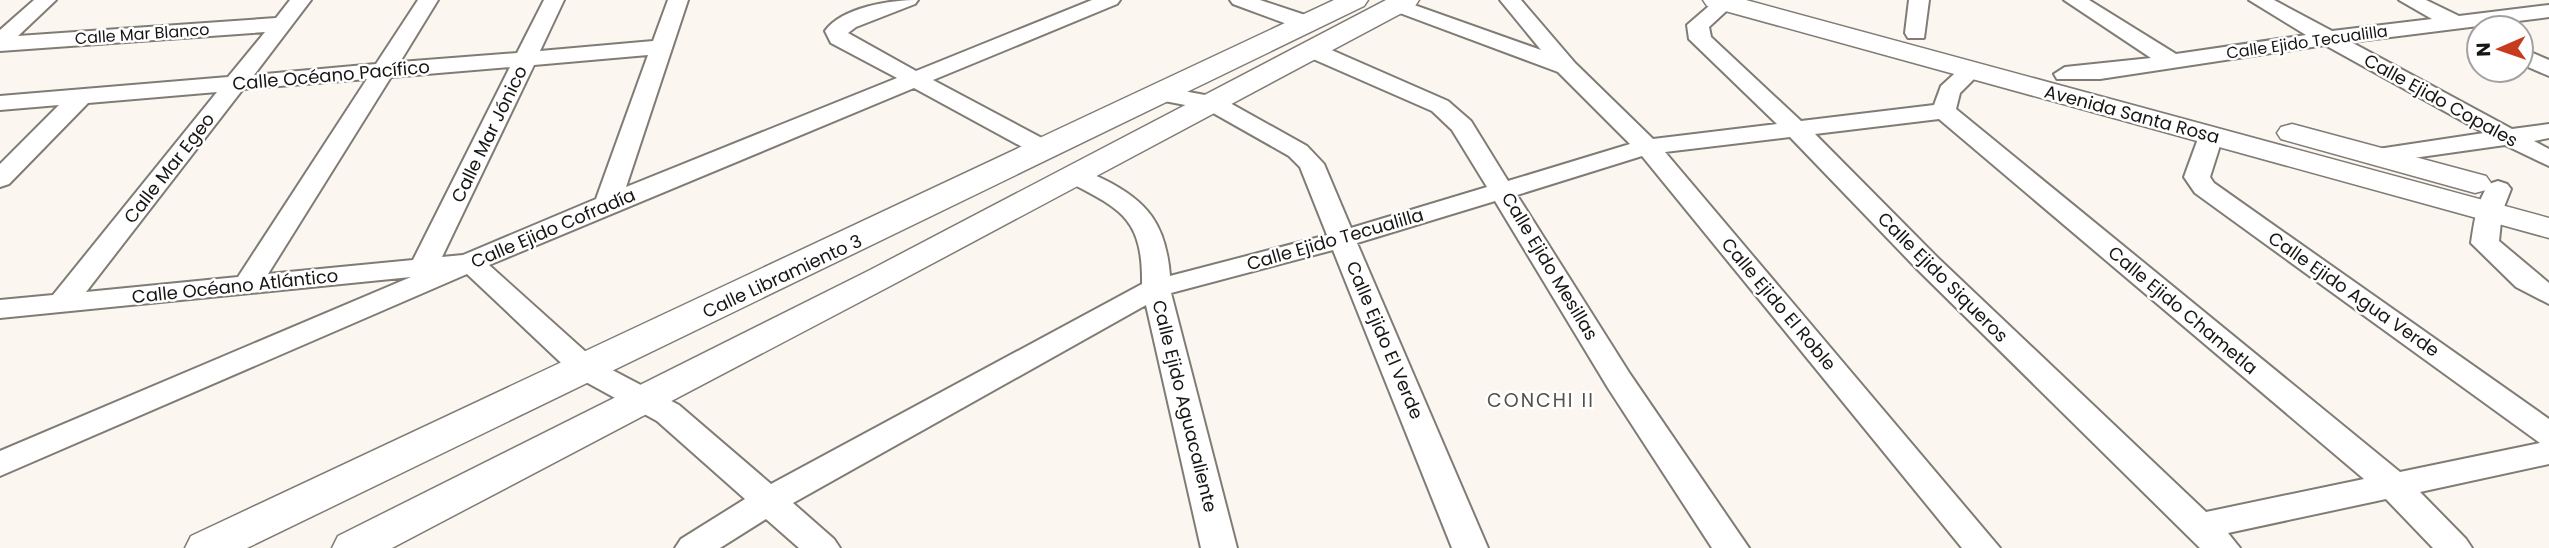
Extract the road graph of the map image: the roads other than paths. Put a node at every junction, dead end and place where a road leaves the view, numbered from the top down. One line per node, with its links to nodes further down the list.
1 (46, 0): 25 (street)
2 (302, 0): 20 (street, Calle Mar Egeo)
3 (428, 0): 31 (street)
4 (554, 0): 27 (street, Calle Mar Jónico)
5 (678, 0): 26 (street)
6 (908, 0): 33 (street)
7 (1110, 0): 33 (street, Calle Ejido Cofradía)
8 (1240, 0): 23 (street, Calle Ejido Mesillas)
9 (1355, 0): 23 (street, Calle Libramiento 3)
10 (1510, 0): 29 (street, Calle Ejido El Roble)
11 (1794, 0): 22 (street, Avenida Santa Rosa)
12 (1919, 0): 22 (street)
13 (2074, 0): 28 (street)
14 (2259, 0): 24 (street, Calle Ejido Copales)
15 (2409, 0): 19 (street)
16 (1720, 1): 30 (street, Avenida Santa Rosa); 40 (street, Calle Ejido Siqueros)
17 (1401, 3): 23 (street, Calle Libramiento 3); 29 (street, Calle Ejido El Roble)
18 (2549, 10): 19 (street, Calle Ejido Tecualilla)
19 (2454, 22): 21 (street); 24 (street, Calle Ejido Tecualilla)
20 (283, 24): 25 (street, Calle Mar Blanco); 34 (street, Calle Mar Egeo)
21 (2465, 27)
22 (1916, 33): 32 (street, Avenida Santa Rosa)
23 (1309, 37): 35 (street, Calle Libramiento 3); 38 (street, Calle Libramiento 3); 50 (street, Calle Ejido Mesillas)
24 (2328, 38): 28 (street, Calle Ejido Tecualilla); 43 (street, Calle Ejido Copales)
25 (0, 43)
26 (662, 47): 27 (street, Calle Océano Pacífico); 53 (street)
27 (526, 58): 31 (street, Calle Océano Pacífico); 57 (street, Calle Mar Jónico)
28 (2172, 61): 32 (street, Calle Ejido Tecualilla)
29 (1567, 68): 44 (street, Calle Ejido El Roble)
30 (1972, 70): 39 (street); 42 (street, Avenida Santa Rosa)
31 (384, 71): 34 (street, Calle Océano Pacífico); 58 (street)
32 (2064, 74): 46 (street, Avenida Santa Rosa)
33 (915, 79): 45 (street); 53 (street, Calle Ejido Cofradía)
34 (236, 83): 36 (street, Calle Océano Pacífico); 61 (street, Calle Mar Egeo)
35 (1162, 94): 38 (street, Calle Ejido El Verde); 45 (street, Calle Libramiento 3)
36 (80, 97): 37 (street, Calle Océano Pacífico); 49 (street)
37 (0, 103)
38 (1213, 103): 48 (street, Calle Libramiento 3); 55 (street, Calle Ejido El Verde)
39 (1944, 111): 40 (street, Calle Ejido Tecualilla); 68 (street, Calle Ejido Chametla)
40 (1796, 129): 44 (street, Calle Ejido Tecualilla); 70 (street, Calle Ejido Siqueros)
41 (2549, 131): 43 (street)
42 (2211, 136): 51 (street, Avenida Santa Rosa); 65 (street, Calle Ejido Agua Verde)
43 (2509, 137): 46 (street); 47 (street, Calle Ejido Copales)
44 (1647, 146): 50 (street, Calle Ejido Tecualilla); 78 (street, Calle Ejido El Roble)
45 (1046, 150): 63 (street, Calle Libramiento 3)
46 (2378, 156): 51 (street, Avenida Santa Rosa)
47 (2549, 159)
48 (1076, 176): 59 (street, Calle Ejido Aguacaliente); 64 (street, Calle Libramiento 3)
49 (0, 179)
50 (1502, 189): 55 (street, Calle Ejido Tecualilla); 77 (street, Calle Ejido Mesillas)
51 (2493, 201): 52 (street, Avenida Santa Rosa); 54 (street, Avenida Santa Rosa); 60 (street)
52 (2549, 203)
53 (607, 204): 56 (street, Calle Ejido Cofradía)
54 (2549, 228)
55 (1343, 239): 59 (street, Calle Ejido Tecualilla); 76 (street, Calle Ejido El Verde)
56 (471, 263): 57 (street, Calle Océano Atlántico); 63 (street); 67 (street, Calle Ejido Cofradía)
57 (424, 268): 58 (street, Calle Océano Atlántico)
58 (247, 285): 61 (street, Calle Océano Atlántico)
59 (1156, 289): 69 (street, Calle Ejido Tecualilla); 75 (street, Calle Ejido Aguacaliente)
60 (2549, 295)
61 (62, 303): 62 (street, Calle Océano Atlántico)
62 (0, 309)
63 (586, 369): 64 (street); 71 (street, Calle Libramiento 3)
64 (641, 401): 69 (street); 72 (street, Calle Libramiento 3)
65 (2549, 435)
66 (2549, 453): 68 (street)
67 (0, 464)
68 (2392, 484): 70 (street); 79 (street, Calle Ejido Chametla)
69 (770, 500): 73 (street, Calle Ejido Tecualilla); 74 (street)
70 (2211, 537)
71 (207, 548)
72 (354, 548)
73 (693, 548)
74 (822, 548)
75 (1219, 548)
76 (1469, 548)
77 (1731, 548)
78 (1982, 548)
79 (2454, 548)

